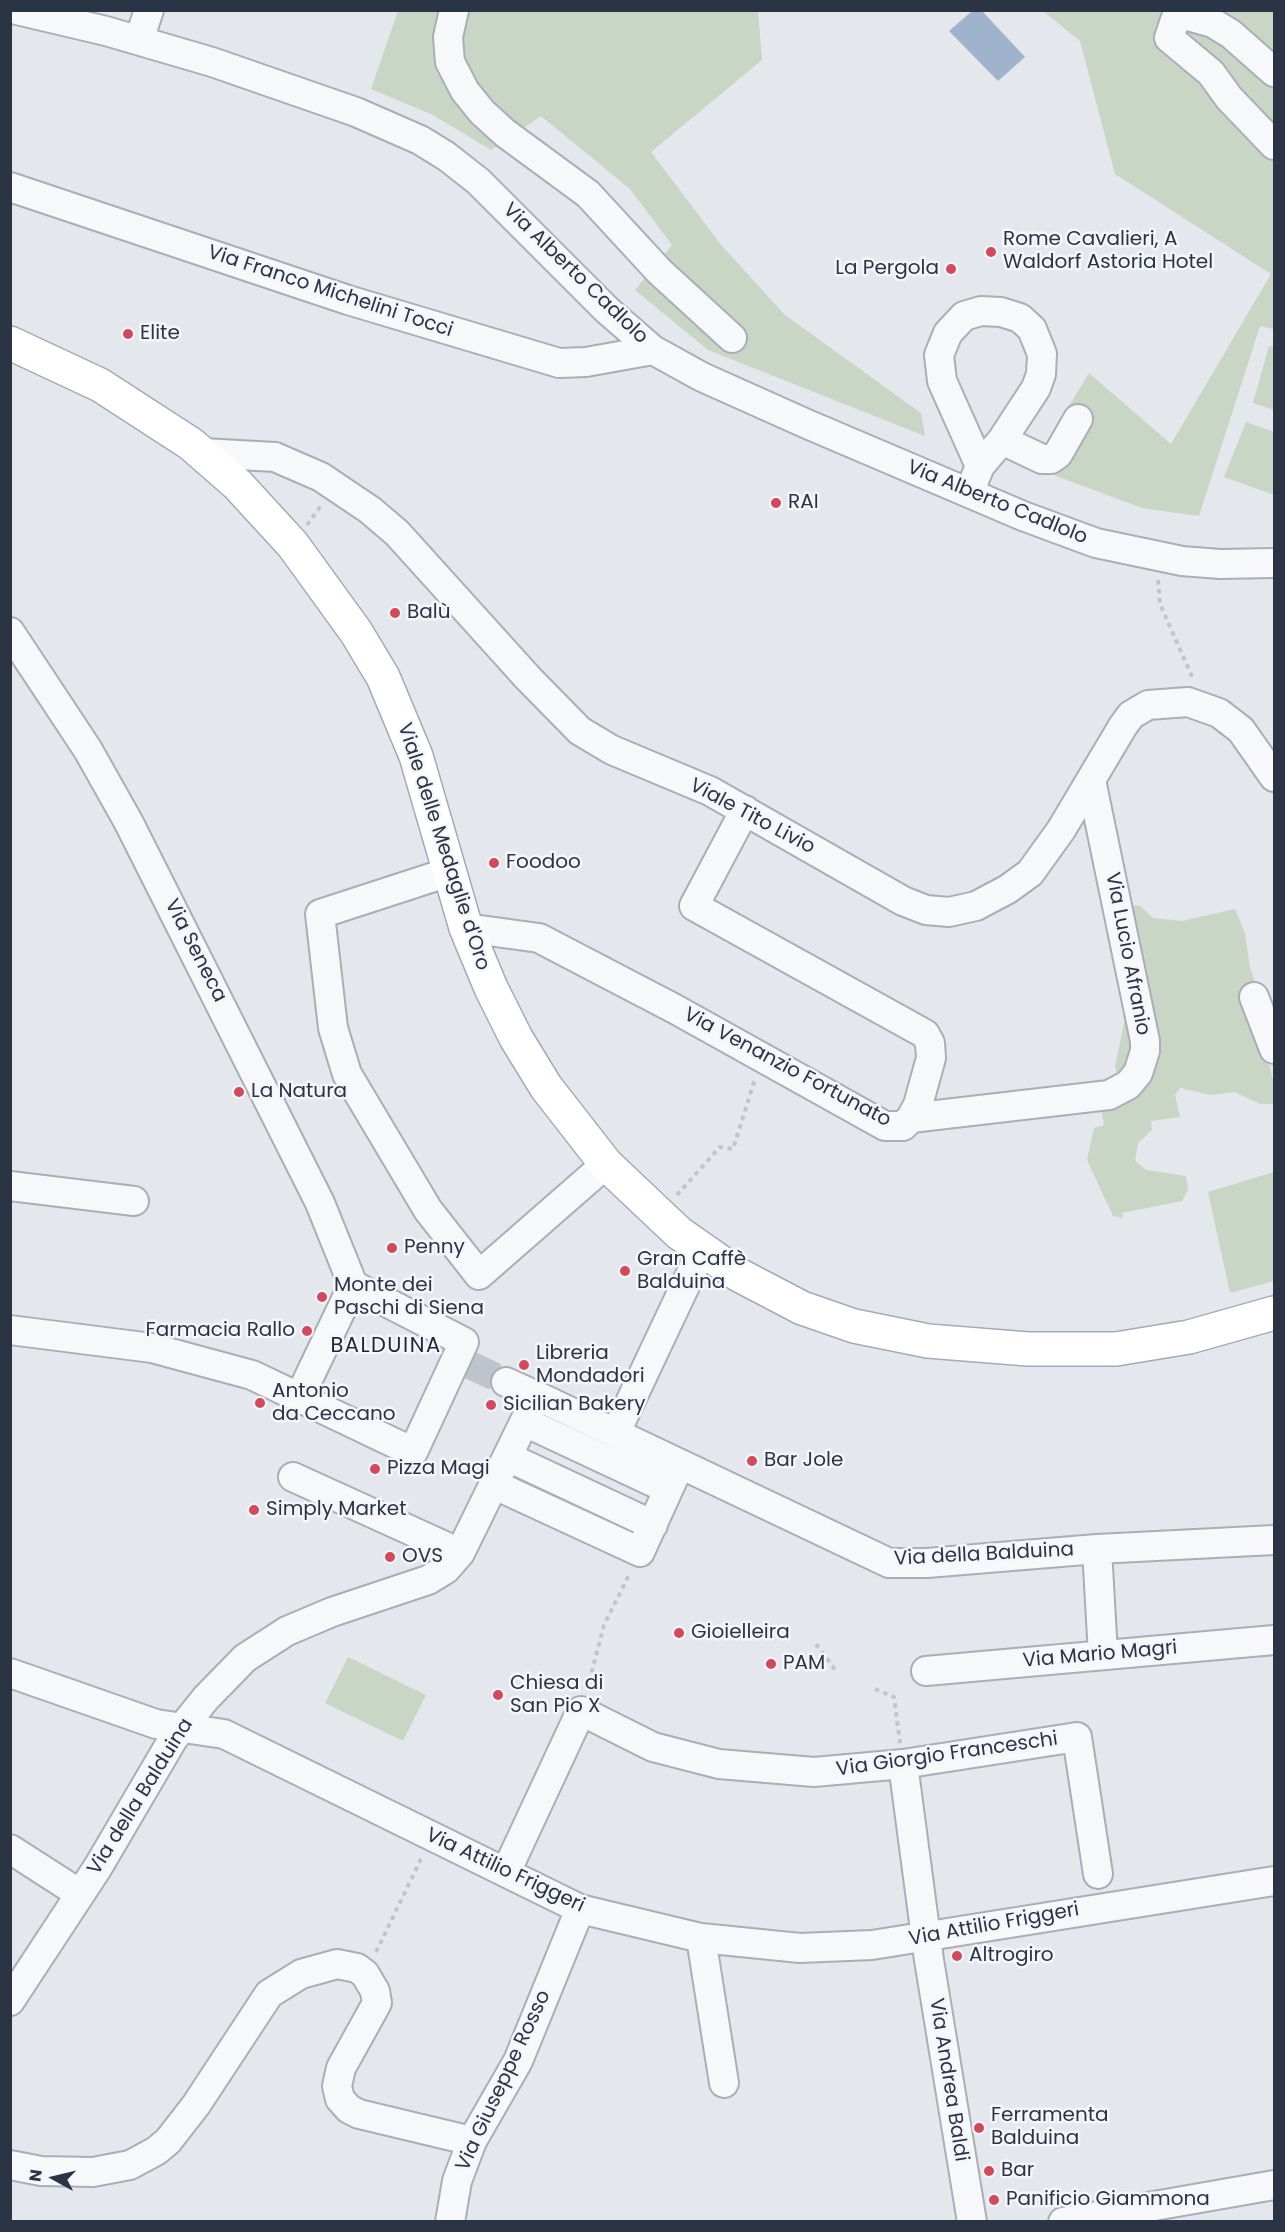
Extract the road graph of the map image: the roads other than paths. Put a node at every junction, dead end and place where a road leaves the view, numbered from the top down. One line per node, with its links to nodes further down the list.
1 (17, 10): 4 (street, Via Alberto Cadlolo)
2 (149, 10): 4 (street)
3 (454, 10): 8 (street)
4 (139, 40): 10 (street, Via Alberto Cadlolo)
5 (1275, 72): 6 (street)
6 (1275, 145)
7 (10, 187): 10 (street, Via Franco Michelini Tocci)
8 (732, 338)
9 (10, 343): 13 (main road, Viale delle Medaglie d'Oro)
10 (654, 350): 15 (street, Via Alberto Cadlolo)
11 (1078, 419): 12 (street)
12 (1002, 440): 14 (street); 14 (street)
13 (204, 453): 20 (street, Viale Tito Livio); 21 (main road, Viale delle Medaglie d'Oro)
14 (980, 466): 15 (street)
15 (969, 493): 16 (street, Via Alberto Cadlolo)
16 (1275, 563)
17 (10, 632): 30 (street, Via Seneca)
18 (1275, 777): 19 (street, Viale Tito Livio)
19 (1091, 780): 20 (street, Viale Tito Livio); 25 (street, Via Lucio Afranio)
20 (745, 810): 25 (street, Via Venanzio Fortunato)
21 (449, 872): 22 (main road, Viale delle Medaglie d'Oro); 26 (street)
22 (472, 943): 25 (street, Via Venanzio Fortunato); 26 (main road, Viale delle Medaglie d'Oro)
23 (1254, 997): 24 (street)
24 (1275, 1049)
25 (911, 1118)
26 (606, 1164): 29 (main road, Viale delle Medaglie d'Oro)
27 (10, 1186): 28 (street)
28 (135, 1201)
29 (702, 1251): 31 (main road, Viale delle Medaglie d'Oro); 37 (street)
30 (353, 1285): 34 (street); 34 (street)
31 (1275, 1313)
32 (10, 1330): 34 (street)
33 (506, 1382): 35 (street)
34 (300, 1396)
35 (537, 1396): 36 (street, Via della Balduina); 37 (street)
36 (525, 1422): 38 (street, Via della Balduina); 40 (street)
37 (616, 1432): 40 (street)
38 (508, 1457): 41 (street, Via della Balduina); 42 (street)
39 (293, 1477): 45 (street)
40 (674, 1477): 42 (street); 44 (street, Via della Balduina)
41 (495, 1485): 42 (street); 45 (street, Via della Balduina)
42 (653, 1525)
43 (1275, 1540): 44 (street, Via della Balduina)
44 (1097, 1549): 47 (street)
45 (460, 1553): 50 (street, Via della Balduina)
46 (1275, 1640): 47 (street, Via Mario Magri)
47 (1103, 1655): 48 (street, Via Mario Magri)
48 (926, 1671)
49 (10, 1673): 50 (street, Via Attilio Friggeri)
50 (180, 1728): 53 (street, Via Attilio Friggeri); 56 (street, Via della Balduina)
51 (903, 1764): 53 (street, Via Giorgio Franceschi); 54 (street, Via Giorgio Franceschi); 58 (street, Via Andrea Baldi)
52 (10, 1849): 56 (street)
53 (506, 1872): 57 (street, Via Attilio Friggeri)
54 (1098, 1874)
55 (1275, 1881): 58 (street, Via Attilio Friggeri)
56 (80, 1894): 60 (street, Via della Balduina)
57 (580, 1909): 59 (street, Via Attilio Friggeri); 62 (street, Via Giuseppe Rosso)
58 (925, 1937): 59 (street, Via Attilio Friggeri); 66 (street, Via Andrea Baldi)
59 (701, 1938): 61 (street)
60 (10, 2001)
61 (723, 2083)
62 (472, 2140): 63 (street); 65 (street, Via Giuseppe Rosso)
63 (10, 2165)
64 (1275, 2185): 67 (street)
65 (450, 2222)
66 (972, 2222)
67 (1063, 2222)

